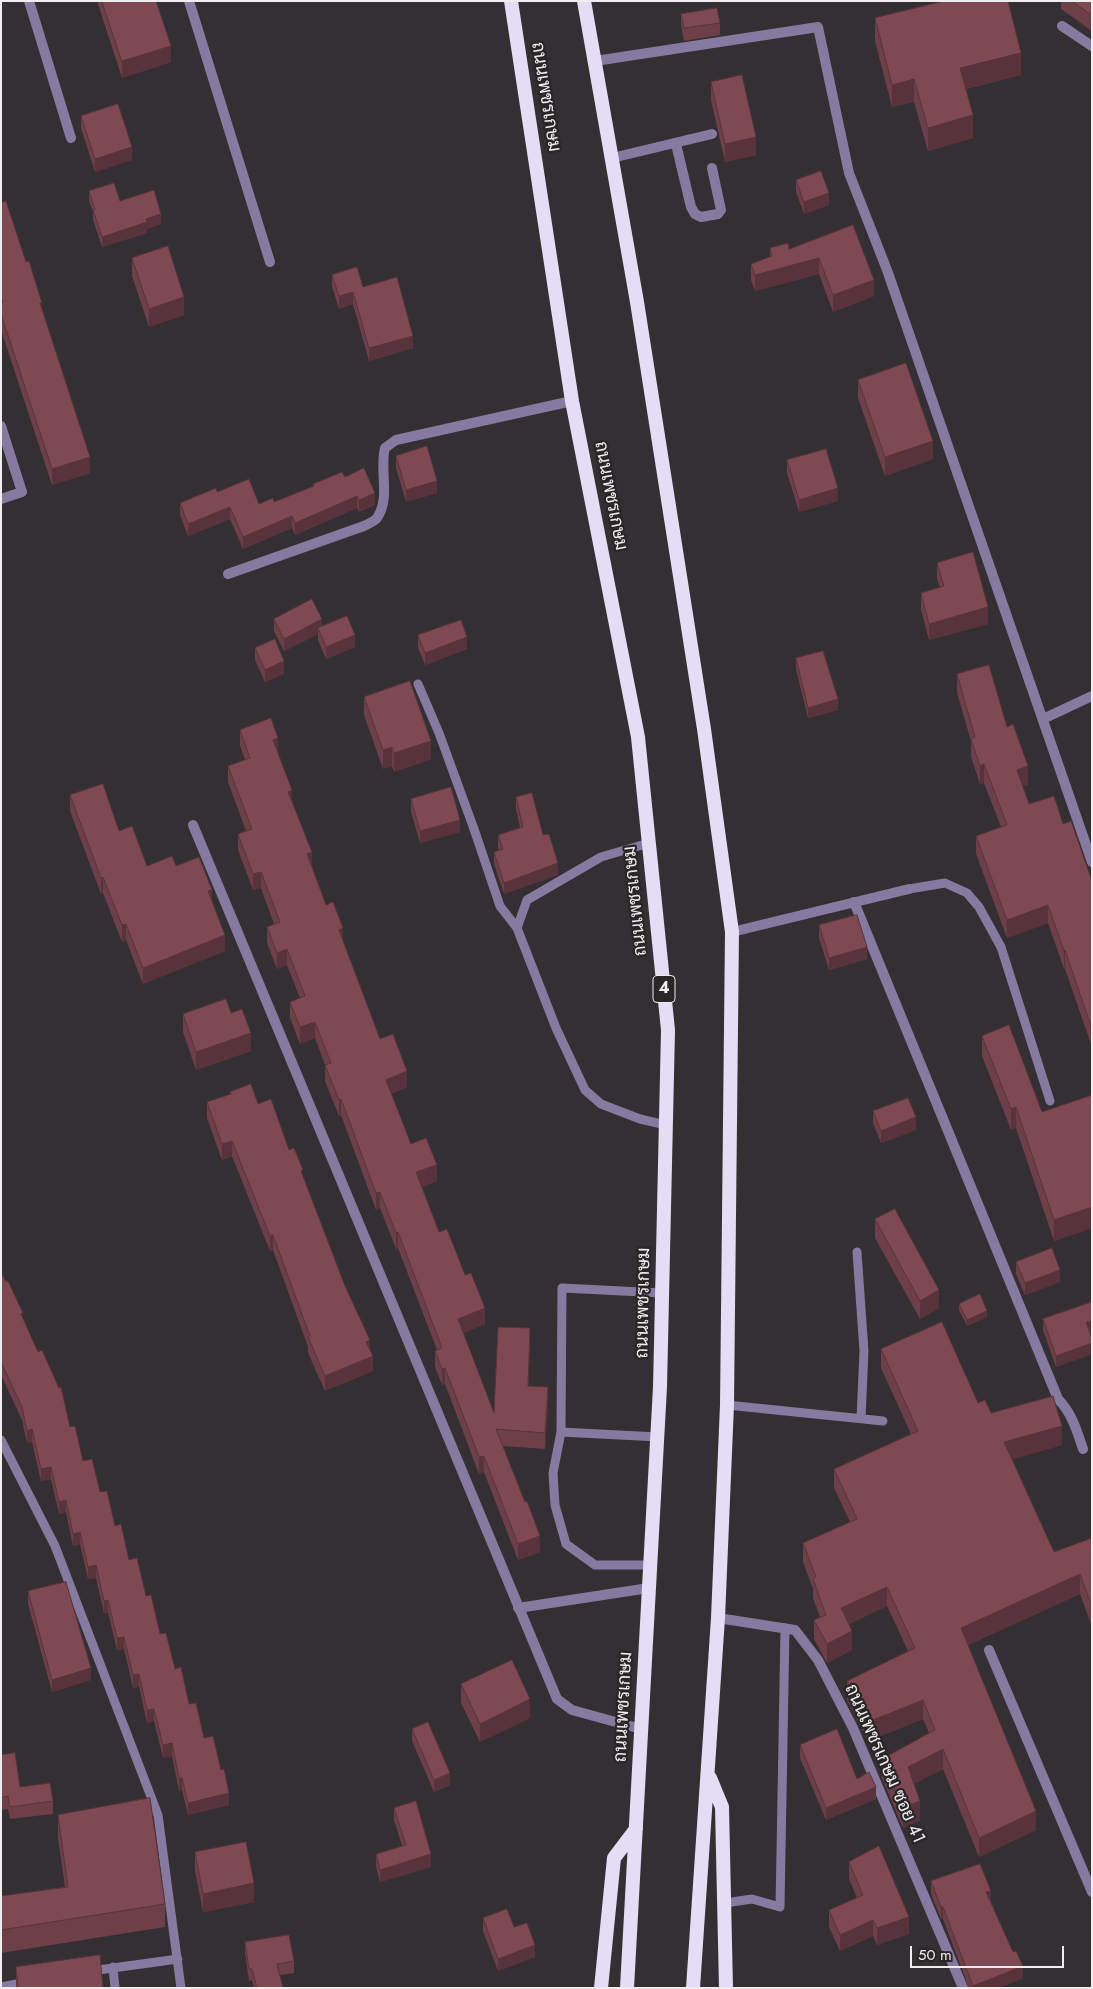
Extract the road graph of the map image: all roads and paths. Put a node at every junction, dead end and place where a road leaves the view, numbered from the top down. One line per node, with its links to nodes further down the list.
1 (29, 1): 9 (street)
2 (189, 1): 13 (street)
3 (511, 1): 14 (highway, ถนนเพชรเกษม / 4)
4 (584, 1): 7 (highway)
5 (1062, 26): 6 (street)
6 (1092, 46)
7 (595, 60): 11 (highway); 20 (street)
8 (712, 134): 10 (street)
9 (71, 138)
10 (676, 144): 11 (street); 12 (street)
11 (612, 158): 27 (highway)
12 (712, 168)
13 (270, 262)
14 (572, 400): 17 (street); 22 (highway, ถนนเพชรเกษม / 4)
15 (1, 426): 16 (street)
16 (1, 499)
17 (228, 574)
18 (418, 684): 26 (lane)
19 (1092, 696): 20 (street)
20 (1042, 719): 23 (street)
21 (193, 825): 41 (street)
22 (649, 843): 26 (lane); 29 (highway, ถนนเพชรเกษม / 4)
23 (1092, 862)
24 (909, 889): 25 (street); 28 (lane)
25 (854, 902): 27 (street); 38 (street)
26 (517, 928): 29 (lane)
27 (732, 932): 32 (highway)
28 (1050, 1101)
29 (666, 1125): 31 (highway, ถนนเพชรเกษม / 4)
30 (857, 1252): 33 (lane)
31 (662, 1293): 35 (lane); 36 (highway, ถนนเพชรเกษม / 4)
32 (727, 1405): 33 (lane); 42 (highway)
33 (861, 1418): 34 (lane)
34 (883, 1420)
35 (561, 1432): 36 (lane); 39 (lane)
36 (658, 1437): 39 (highway, ถนนเพชรเกษม / 4)
37 (1, 1440): 50 (lane)
38 (1083, 1449)
39 (650, 1565): 40 (highway, ถนนเพชรเกษม / 4)
40 (649, 1588): 41 (street); 45 (highway, ถนนเพชรเกษม / 4)
41 (518, 1608): 45 (street)
42 (718, 1618): 43 (street, ถนนเพชรเกษม ซอย 41); 46 (highway)
43 (784, 1628): 49 (lane); 61 (street, ถนนเพชรเกษม ซอย 41)
44 (989, 1650): 48 (street)
45 (641, 1729): 47 (highway, ถนนเพชรเกษม / 4)
46 (708, 1774): 49 (highway); 59 (highway)
47 (636, 1829): 57 (highway); 58 (highway, ถนนเพชรเกษม / 4)
48 (1092, 1892)
49 (724, 1903): 60 (highway)
50 (178, 1959): 51 (lane); 56 (lane)
51 (113, 1967): 52 (lane); 55 (lane)
52 (85, 1972)
53 (39, 1980): 54 (lane)
54 (1, 1987)
55 (115, 1988)
56 (181, 1988)
57 (601, 1988)
58 (627, 1988)
59 (694, 1988)
60 (726, 1988)
61 (963, 1988)

